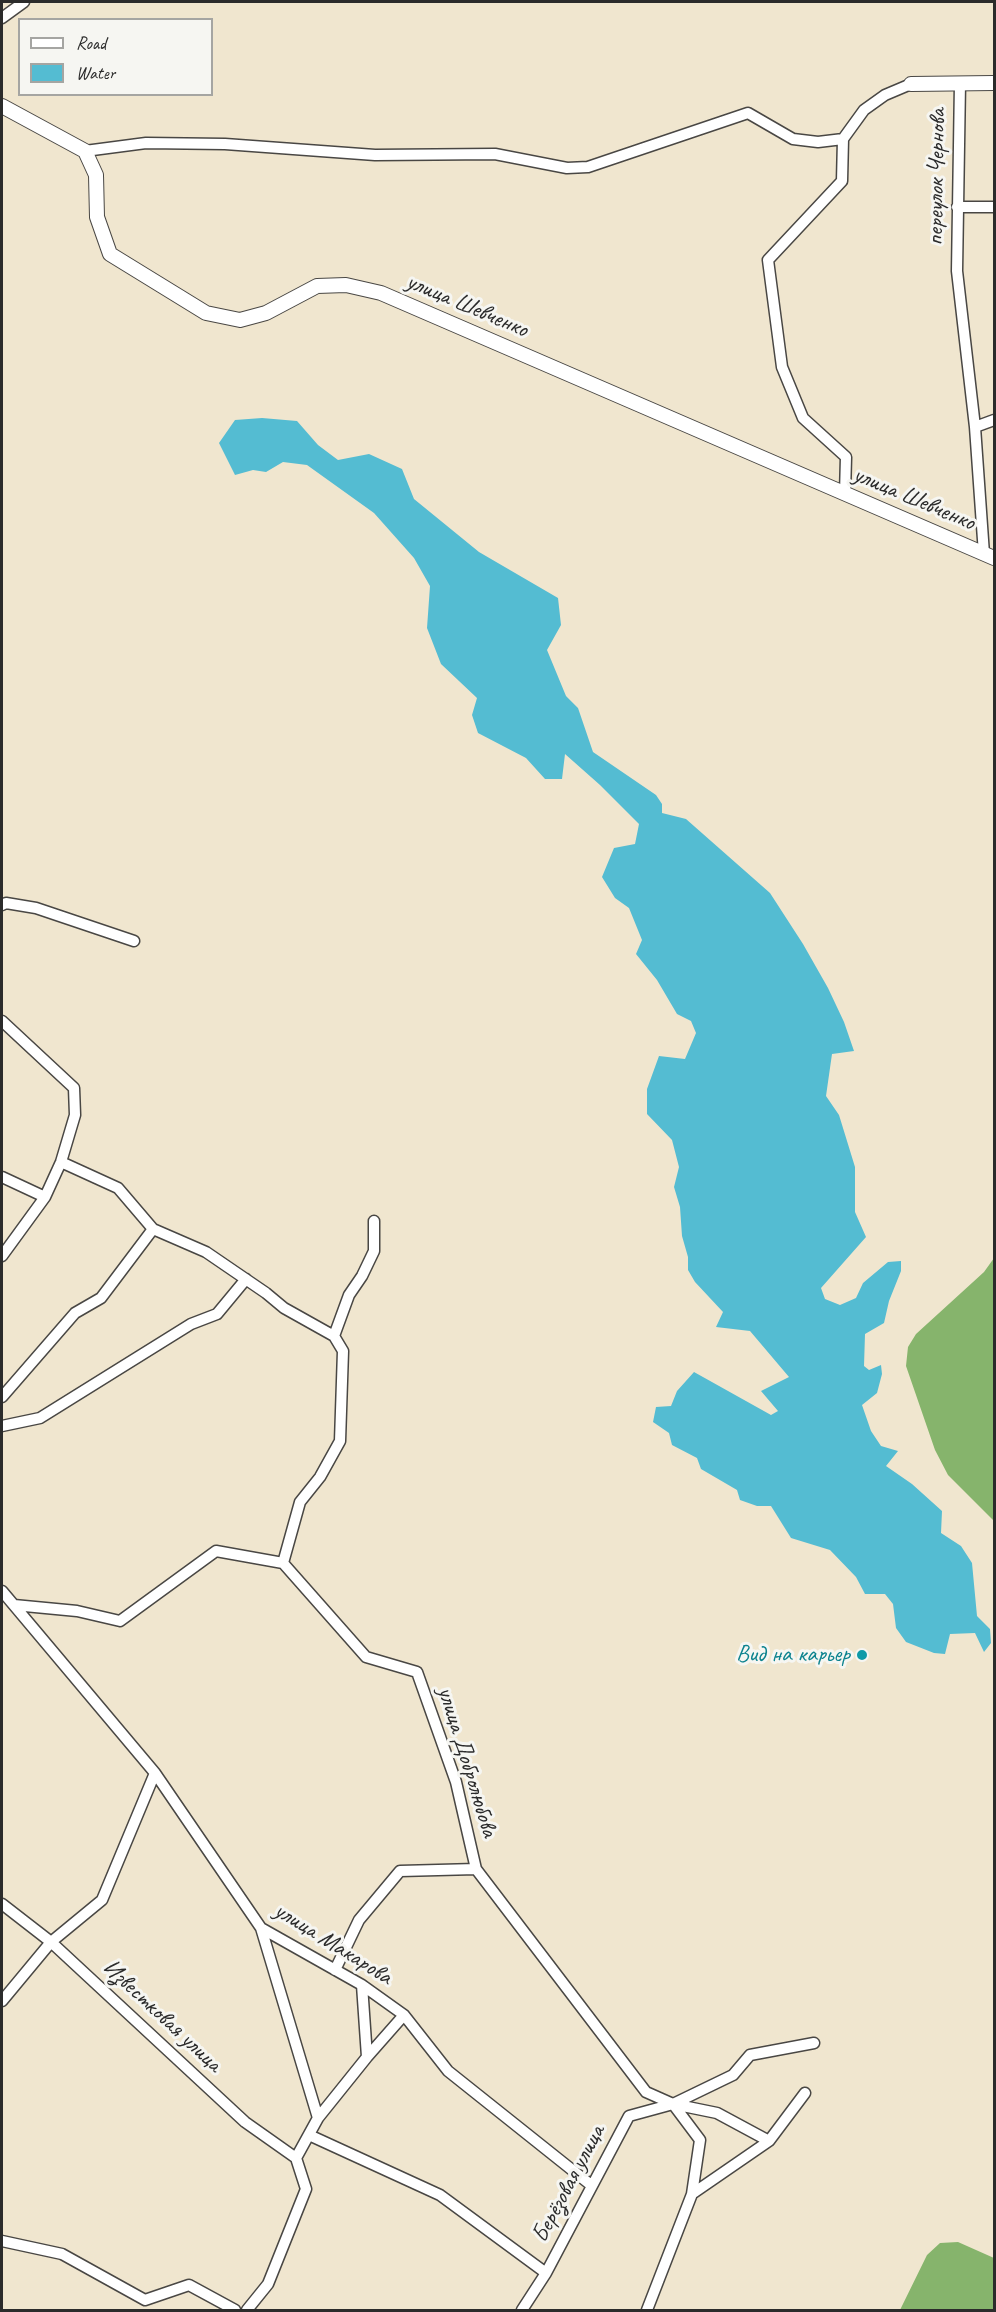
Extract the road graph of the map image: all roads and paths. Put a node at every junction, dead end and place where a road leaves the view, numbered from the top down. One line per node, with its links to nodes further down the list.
1 (24, 2): 2 (street)
2 (2, 18)
3 (960, 83): 4 (street); 5 (street); 9 (street, переулок Чернова)
4 (994, 83)
5 (911, 84): 7 (street)
6 (2, 106): 8 (street)
7 (843, 139): 8 (street); 13 (street)
8 (85, 151): 13 (street, улица Шевченко)
9 (957, 207): 10 (street); 12 (street, переулок Чернова)
10 (994, 207)
11 (994, 420): 12 (street)
12 (975, 427): 14 (street, переулок Чернова)
13 (845, 494): 14 (street, улица Шевченко)
14 (989, 556)
15 (2, 905): 16 (street)
16 (134, 941)
17 (2, 1021): 18 (street)
18 (61, 1162): 20 (street); 22 (street)
19 (2, 1177): 20 (street)
20 (45, 1197): 23 (street)
21 (374, 1221): 25 (street)
22 (153, 1229): 24 (street); 26 (street)
23 (2, 1256)
24 (246, 1279): 25 (street); 27 (street)
25 (334, 1336): 28 (street)
26 (2, 1397)
27 (2, 1426)
28 (283, 1563): 30 (street); 32 (street, улица Добролюбова)
29 (2, 1591): 30 (street, улица Макарова)
30 (14, 1605): 31 (street, улица Макарова)
31 (155, 1773): 34 (street, улица Макарова); 35 (street)
32 (476, 1869): 36 (street); 43 (street, улица Добролюбова)
33 (2, 1904): 35 (street, Известковая улица)
34 (261, 1928): 36 (street, улица Макарова); 44 (street)
35 (51, 1942): 38 (street); 47 (street, Известковая улица)
36 (335, 1970): 37 (street, улица Макарова)
37 (362, 1984): 39 (street, улица Макарова); 41 (street)
38 (2, 2001)
39 (404, 2016): 41 (street); 48 (street, улица Макарова)
40 (814, 2043): 43 (street, Берёзовая улица)
41 (367, 2056): 44 (street)
42 (804, 2093): 46 (street)
43 (673, 2104): 46 (street); 48 (street, Берёзовая улица); 49 (street)
44 (318, 2118): 45 (street)
45 (309, 2135): 47 (street); 51 (street)
46 (769, 2141): 49 (street)
47 (296, 2158): 55 (street)
48 (591, 2185): 51 (street, Берёзовая улица)
49 (692, 2194): 57 (street)
50 (2, 2241): 52 (street)
51 (546, 2273): 56 (street, Берёзовая улица)
52 (145, 2301): 53 (street); 54 (street)
53 (138, 2310)
54 (235, 2310)
55 (247, 2310)
56 (522, 2310)
57 (647, 2310)

